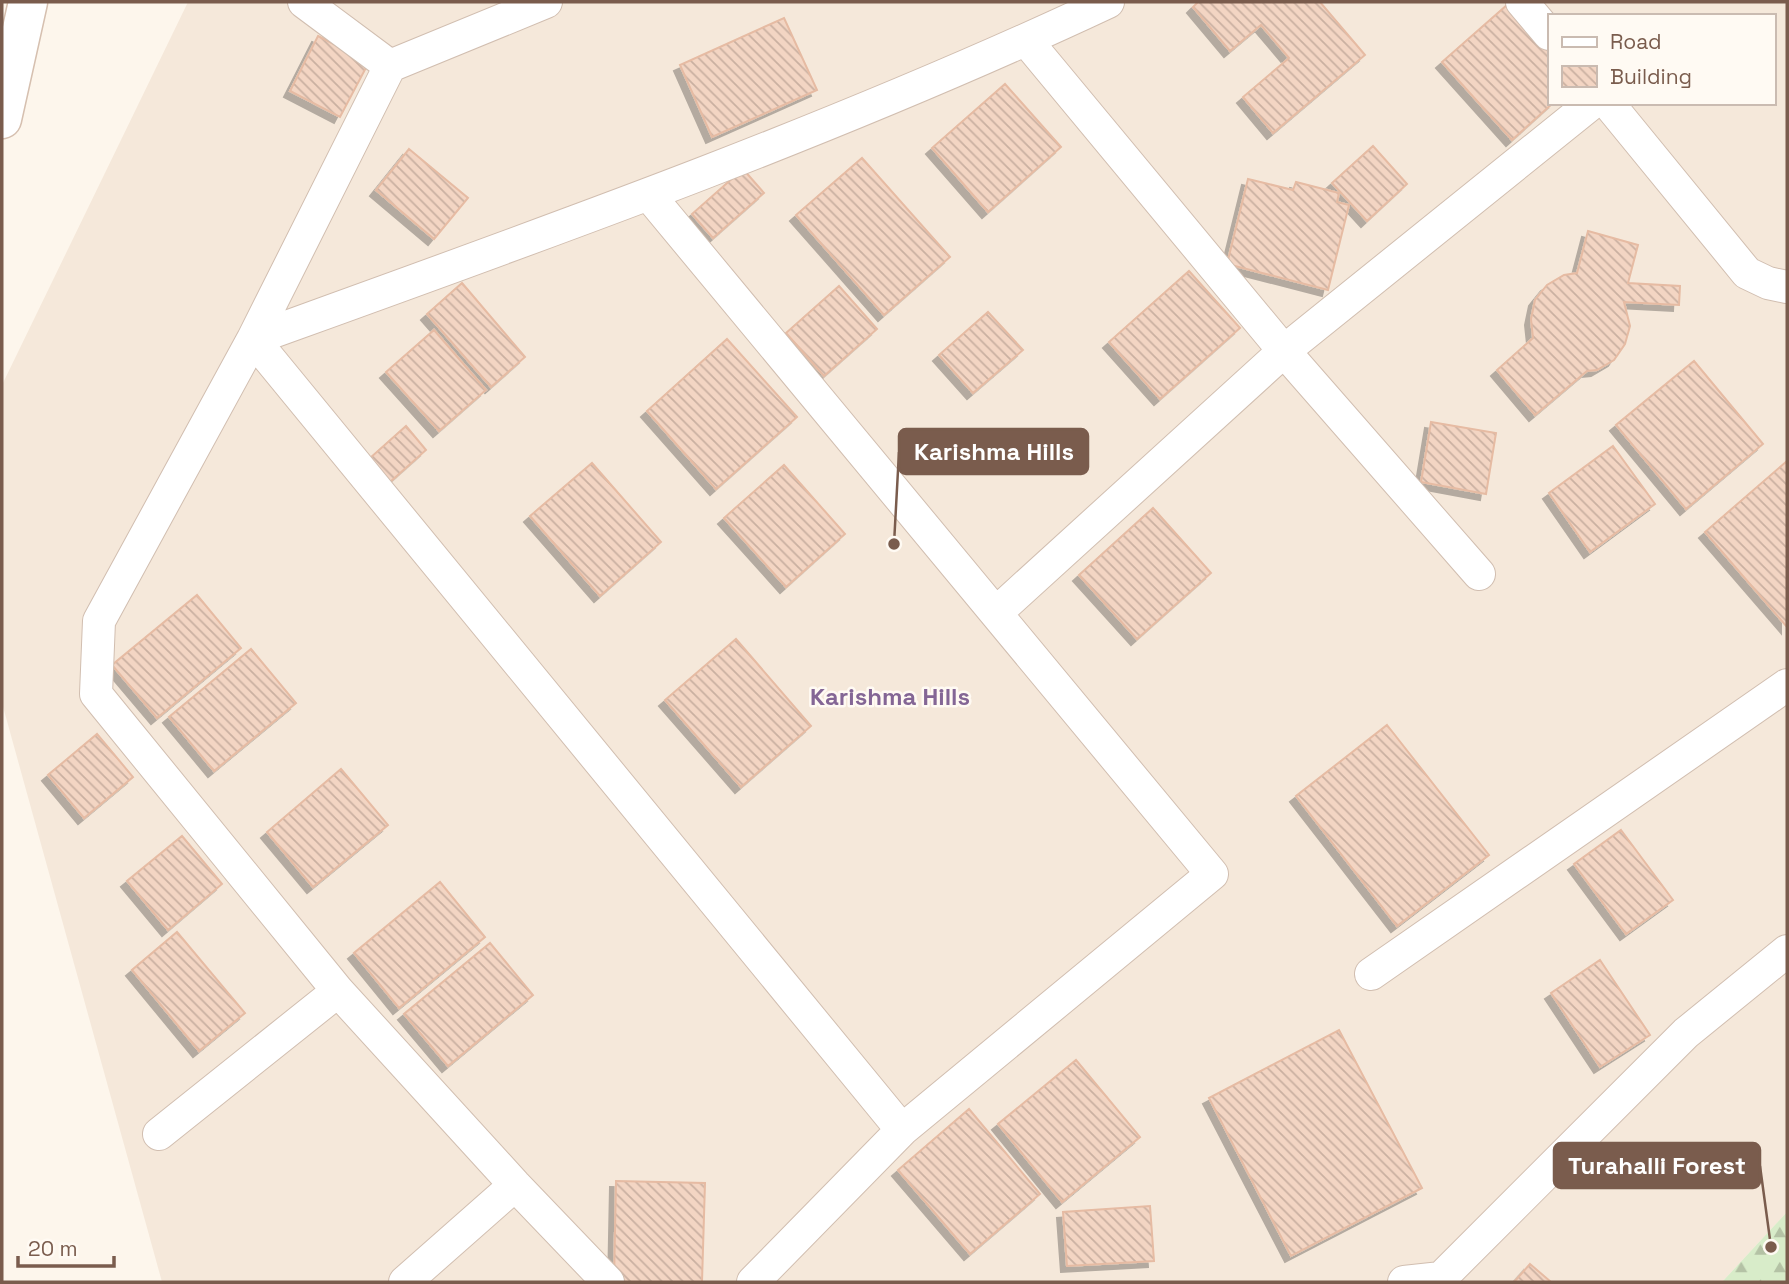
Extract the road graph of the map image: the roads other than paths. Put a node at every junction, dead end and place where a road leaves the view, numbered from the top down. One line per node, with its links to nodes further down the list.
1 (28, 2): 11 (main road)
2 (304, 2): 8 (street)
3 (546, 2): 8 (street)
4 (1108, 2): 7 (street)
5 (1522, 2): 6 (street)
6 (1548, 33)
7 (1026, 40): 12 (street); 15 (street)
8 (390, 66): 14 (street)
9 (1590, 105): 15 (street)
10 (1610, 105): 13 (street)
11 (2, 120)
12 (649, 195): 14 (street); 17 (street)
13 (1787, 287)
14 (253, 339): 21 (street); 22 (street)
15 (1284, 351): 16 (street); 17 (street)
16 (1479, 574)
17 (996, 613): 22 (street)
18 (1787, 685): 20 (street)
19 (1787, 951): 25 (street)
20 (1371, 974)
21 (338, 991): 23 (street); 24 (street)
22 (902, 1130): 28 (street)
23 (159, 1134)
24 (515, 1185): 26 (street); 27 (street)
25 (1439, 1280): 29 (street)
26 (405, 1282)
27 (608, 1282)
28 (753, 1282)
29 (1404, 1282)

